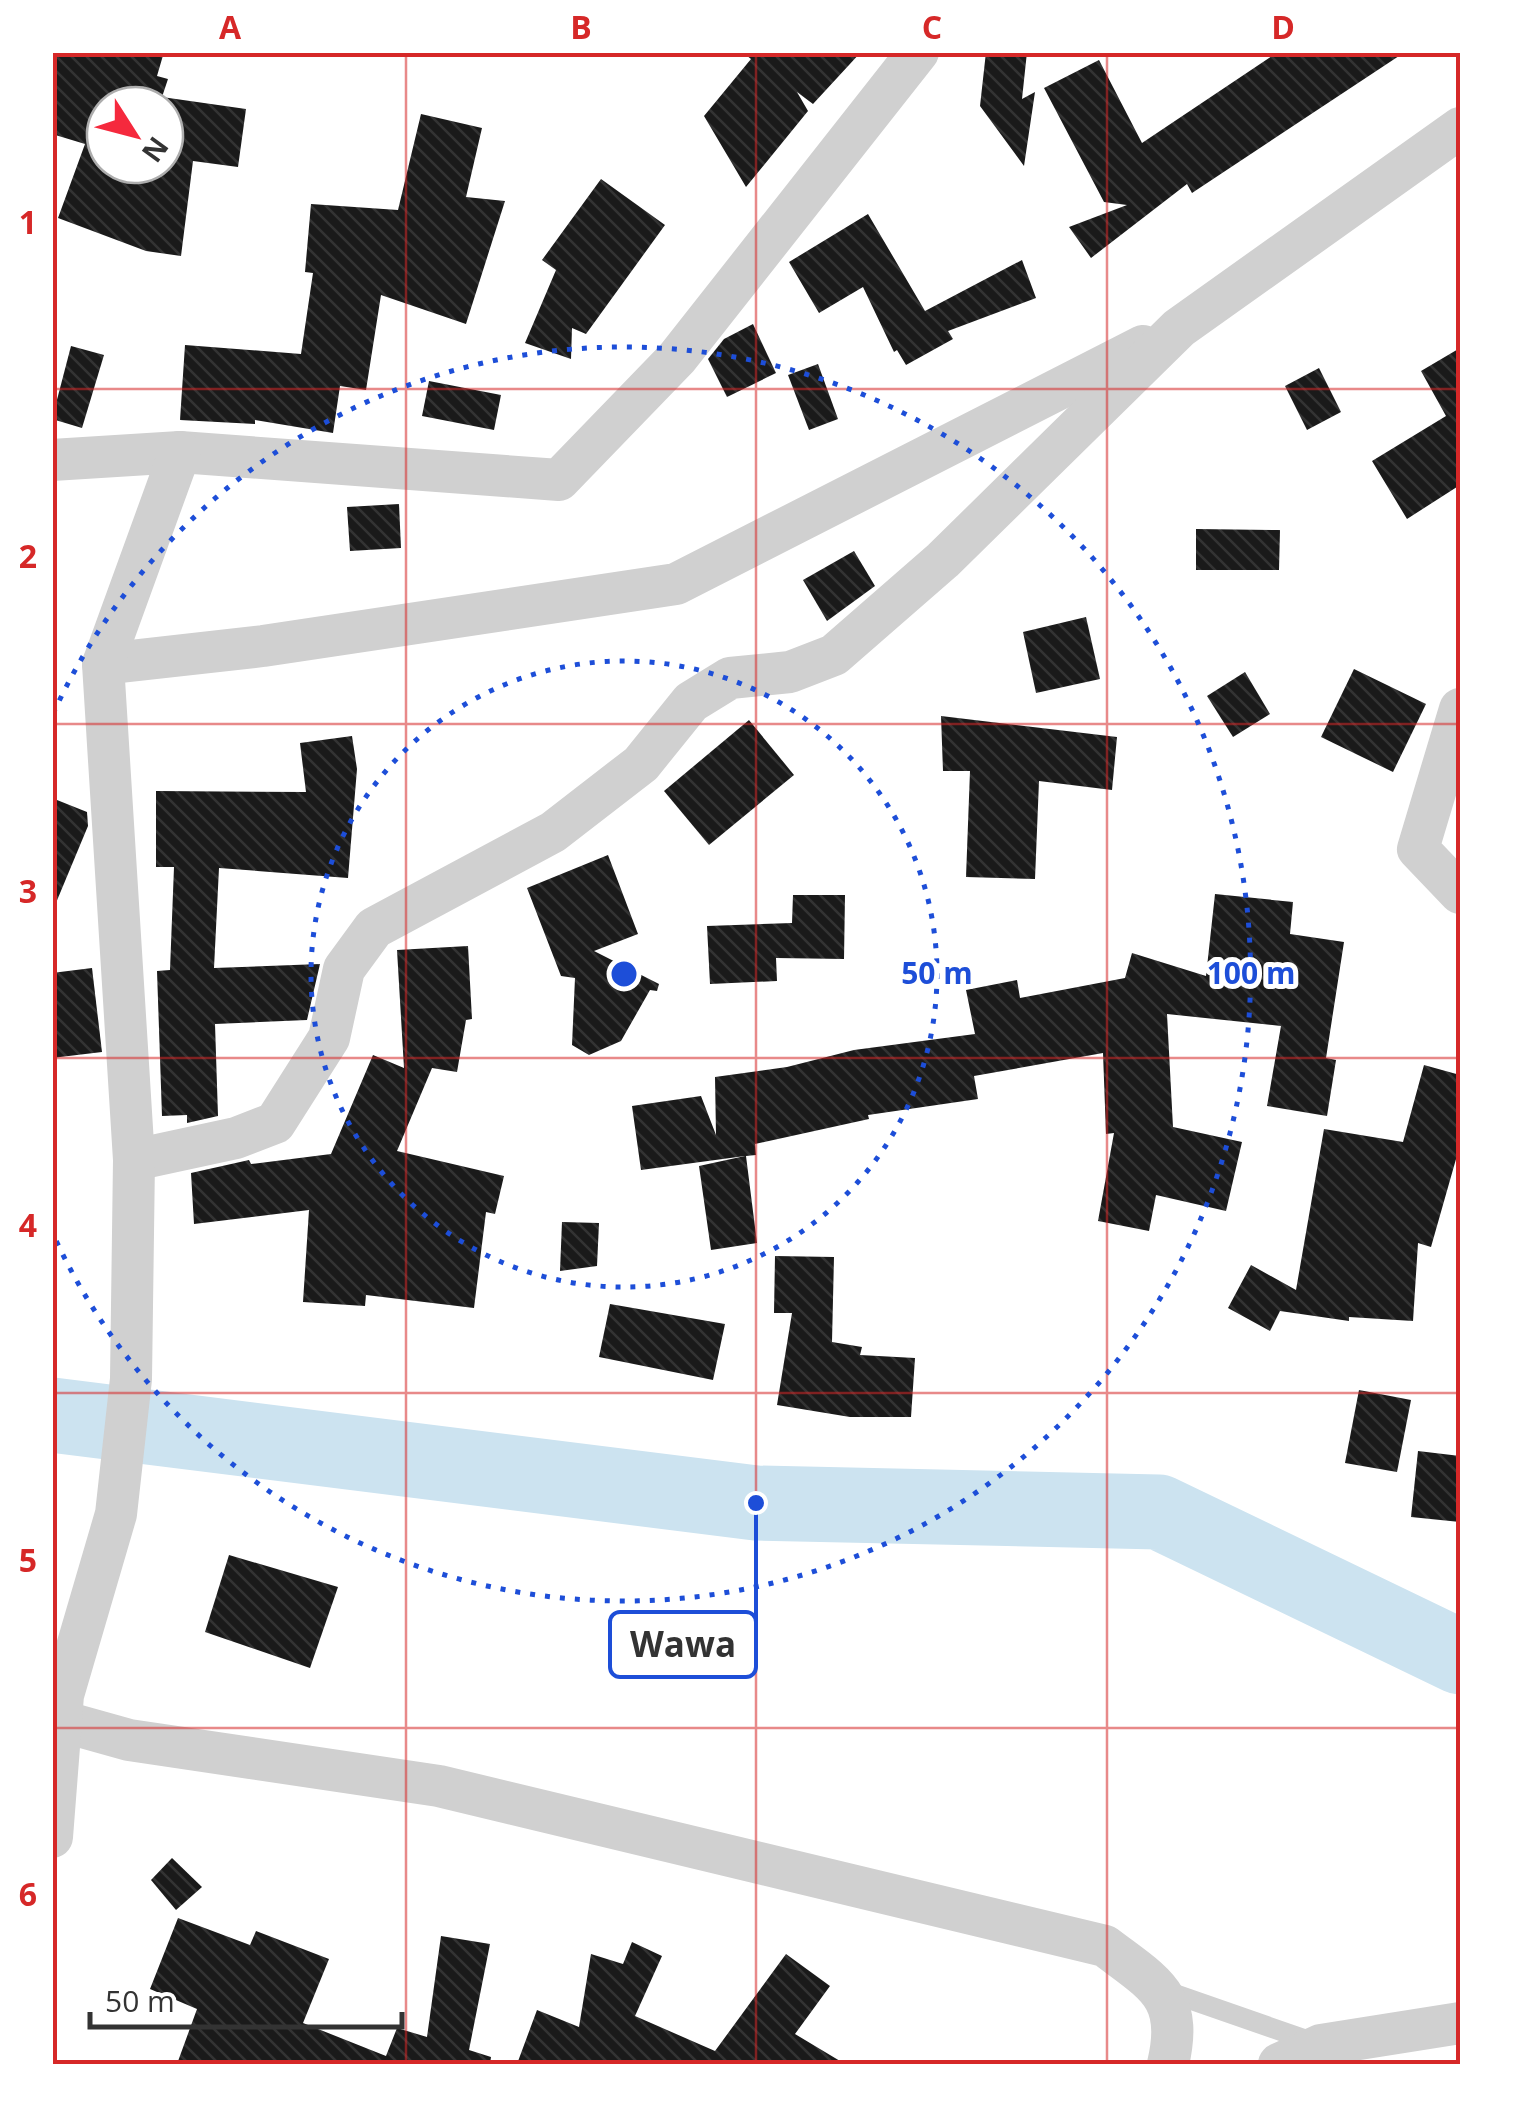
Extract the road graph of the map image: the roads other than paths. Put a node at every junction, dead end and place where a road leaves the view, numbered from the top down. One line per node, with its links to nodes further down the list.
1 (918, 52): 4 (street)
2 (1460, 128): 3 (street)
3 (1179, 328): 6 (street); 9 (street)
4 (180, 452): 5 (street); 6 (street)
5 (52, 460)
6 (103, 664): 9 (street)
7 (1460, 709): 8 (street)
8 (1460, 893)
9 (134, 1160): 10 (street)
10 (59, 1704): 11 (street); 12 (street)
11 (52, 1837)
12 (1164, 1990): 14 (lane); 15 (street)
13 (1460, 2023): 14 (street)
14 (1332, 2055): 16 (street)
15 (1168, 2064)
16 (1279, 2064)

